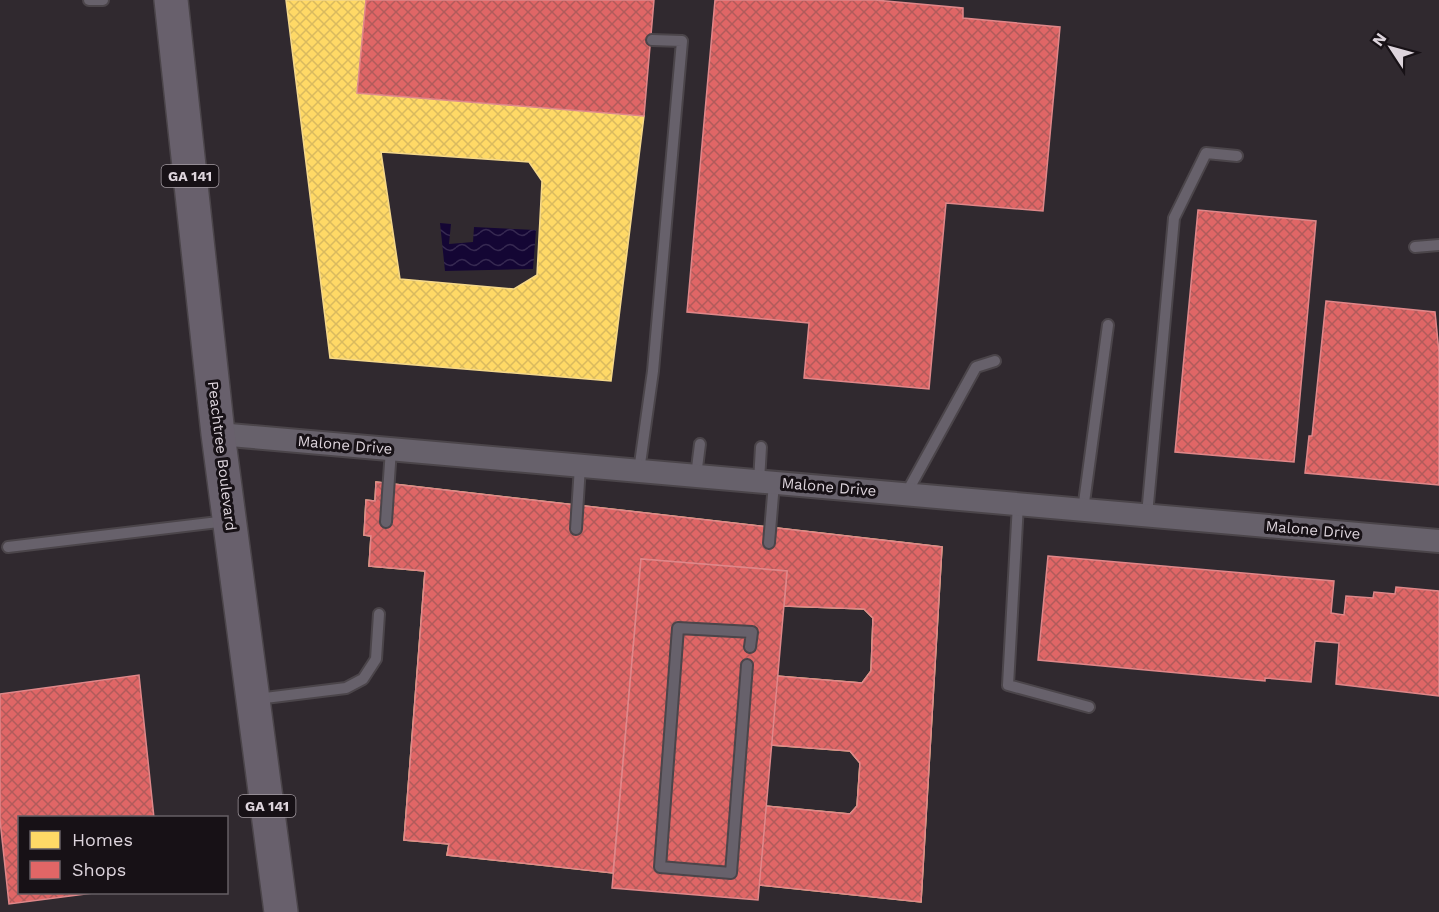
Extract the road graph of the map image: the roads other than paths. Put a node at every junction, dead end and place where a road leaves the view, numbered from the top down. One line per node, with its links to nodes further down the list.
1 (89, 0): 2 (lane)
2 (103, 0)
3 (171, 0): 10 (highway, Peachtree Boulevard / GA 141)
4 (652, 39): 15 (lane)
5 (1237, 156): 21 (lane)
6 (1439, 245): 7 (lane)
7 (1414, 248)
8 (1108, 325): 20 (lane)
9 (995, 361): 18 (lane)
10 (218, 434): 13 (street, Malone Drive); 22 (highway, Peachtree Boulevard / GA 141)
11 (700, 444): 16 (lane)
12 (761, 447): 17 (lane)
13 (391, 449): 14 (street, Malone Drive); 23 (lane)
14 (580, 466): 15 (street, Malone Drive); 24 (lane)
15 (639, 471): 16 (street, Malone Drive)
16 (696, 476): 17 (street, Malone Drive)
17 (766, 482): 18 (street, Malone Drive); 26 (lane)
18 (906, 494): 19 (street, Malone Drive)
19 (1018, 504): 20 (street, Malone Drive); 32 (lane)
20 (1083, 510): 21 (street, Malone Drive)
21 (1147, 515): 25 (street, Malone Drive)
22 (230, 520): 27 (lane); 31 (highway, Peachtree Boulevard / GA 141)
23 (386, 522)
24 (576, 529)
25 (1439, 541)
26 (769, 543)
27 (8, 547)
28 (379, 614): 31 (lane)
29 (750, 647): 30 (lane)
30 (747, 665)
31 (254, 699): 33 (highway, Peachtree Boulevard / GA 141)
32 (1089, 707)
33 (281, 912)

